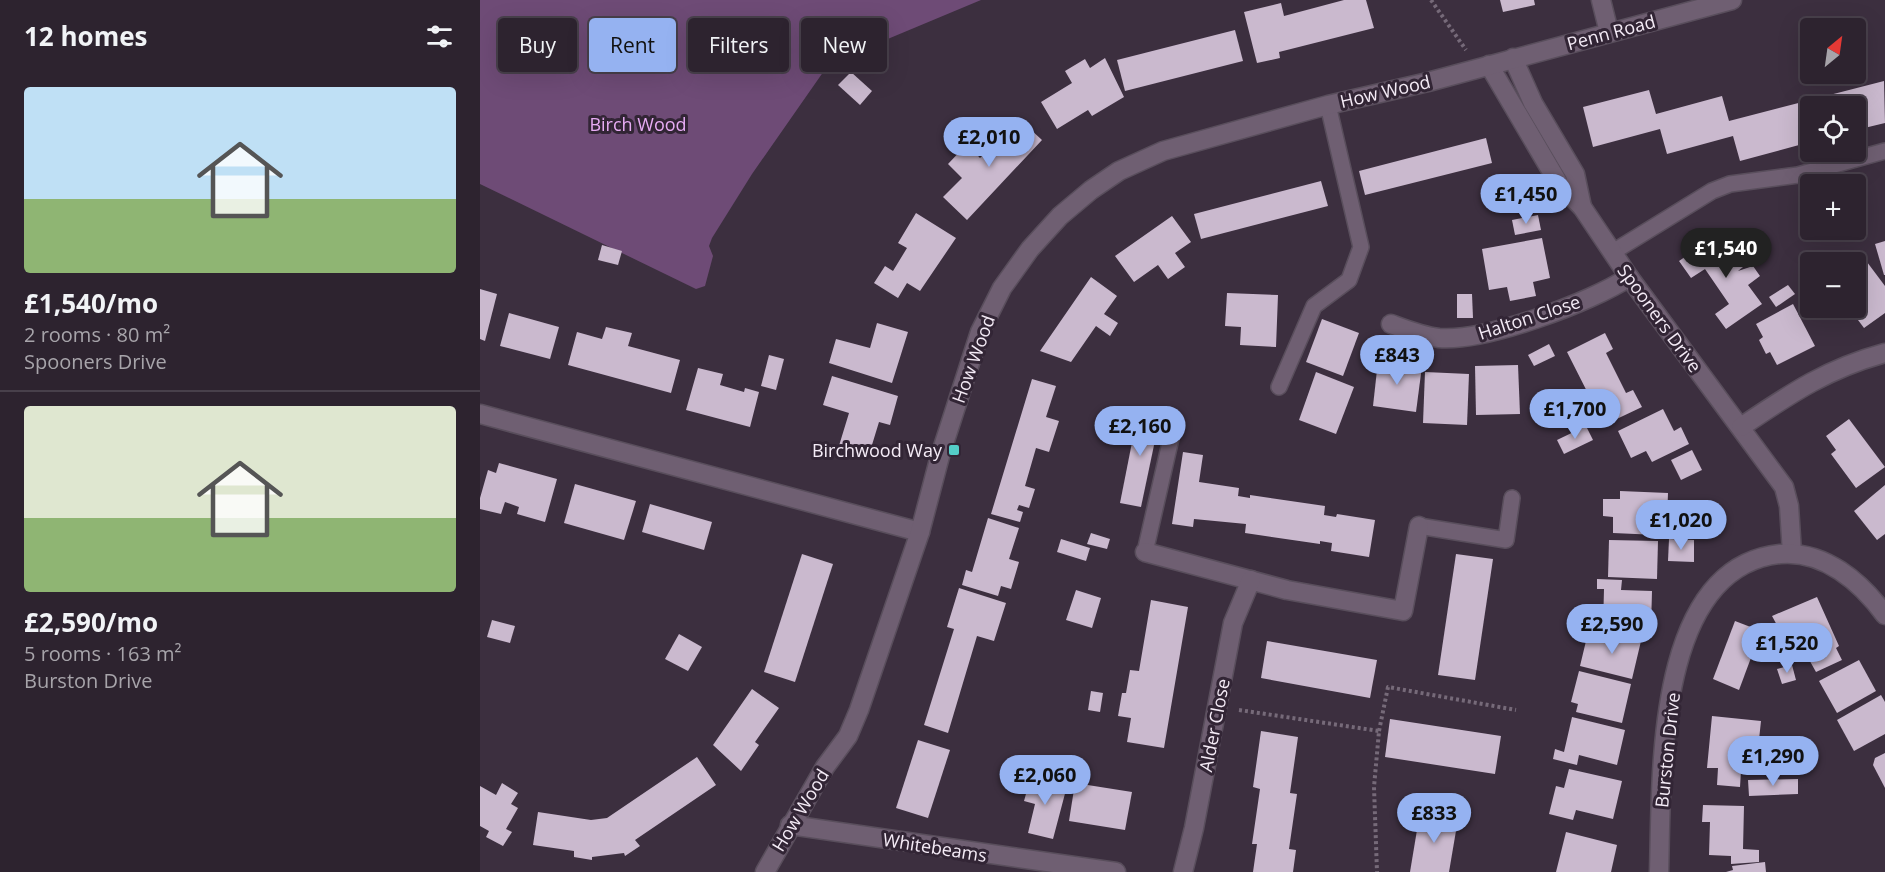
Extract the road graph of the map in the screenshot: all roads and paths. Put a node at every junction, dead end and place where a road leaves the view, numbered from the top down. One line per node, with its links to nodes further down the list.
1 (1431, 0): 6 (path)
2 (1600, 0): 4 (street)
3 (1732, 0): 4 (street, Penn Road)
4 (1609, 32): 5 (street, Penn Road)
5 (1513, 58): 6 (street, Penn Road); 9 (street, Spooners Drive)
6 (1484, 66): 7 (street, How Wood); 9 (street, Spooners Drive)
7 (1328, 105): 14 (lane); 20 (street, How Wood)
8 (1885, 151): 10 (lane)
9 (1582, 207): 10 (street, Spooners Drive)
10 (1613, 252): 11 (street, Spooners Drive)
11 (1629, 277): 12 (street, Halton Close); 17 (street, Spooners Drive)
12 (1391, 324)
13 (1885, 352): 17 (street)
14 (1279, 387)
15 (480, 414): 20 (street)
16 (1175, 421): 21 (lane)
17 (1741, 427): 22 (street, Spooners Drive)
18 (1512, 498): 19 (lane)
19 (1419, 526): 23 (street)
20 (920, 532): 28 (street, How Wood)
21 (1145, 552): 23 (street)
22 (1792, 553): 24 (street, Burston Drive); 34 (street, Burston Drive)
23 (1251, 580): 25 (street, Alder Close)
24 (1885, 615)
25 (1218, 707): 27 (path); 32 (street, Alder Close)
26 (1516, 710): 27 (path)
27 (1380, 731): 33 (path)
28 (790, 825): 29 (street, Whitebeams); 30 (street, How Wood)
29 (1005, 865): 31 (street, Whitebeams)
30 (765, 872)
31 (1116, 872)
32 (1183, 872)
33 (1377, 872)
34 (1659, 872)

